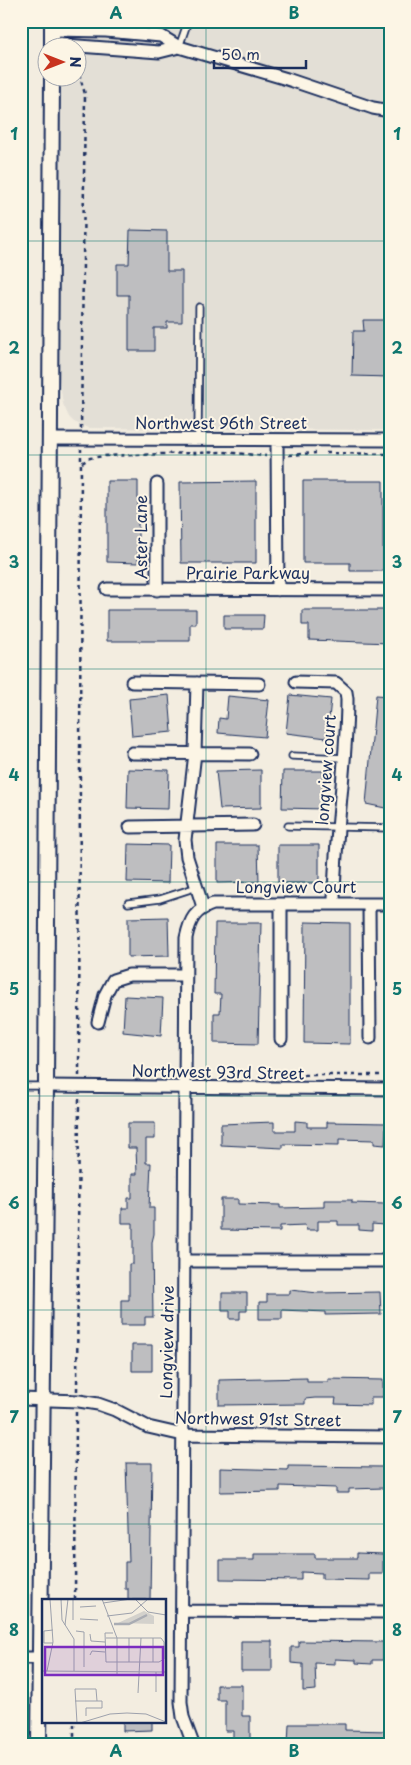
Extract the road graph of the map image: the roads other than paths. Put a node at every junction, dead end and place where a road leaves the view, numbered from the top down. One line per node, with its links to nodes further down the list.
1 (188, 21): 3 (lane)
2 (52, 36): 3 (street); 3 (street)
3 (180, 47): 5 (street)
4 (52, 88): 7 (street)
5 (390, 111)
6 (199, 307): 8 (lane)
7 (51, 439): 8 (street, Northwest 96th Street); 43 (street)
8 (198, 439): 9 (street, Northwest 96th Street)
9 (277, 440): 10 (street, Northwest 96th Street); 14 (street)
10 (390, 440)
11 (158, 484): 13 (street, Aster Lane)
12 (107, 589): 13 (street, Prairie Parkway)
13 (157, 590): 14 (street, Prairie Parkway)
14 (278, 590): 15 (street, Prairie Parkway)
15 (390, 590)
16 (132, 682): 18 (street)
17 (296, 682): 24 (street, longview court)
18 (197, 683): 19 (street); 21 (street)
19 (258, 684)
20 (132, 753): 21 (street)
21 (195, 753): 22 (street); 28 (street)
22 (250, 754)
23 (292, 756): 24 (lane, Longview Court)
24 (346, 758): 29 (street, longview court)
25 (253, 825): 28 (street)
26 (288, 826): 29 (lane)
27 (130, 827): 28 (street)
28 (187, 827): 31 (street)
29 (338, 828): 30 (lane); 34 (street, longview court)
30 (390, 828)
31 (196, 887): 32 (lane); 37 (street)
32 (128, 903)
33 (281, 904): 34 (street, Longview Court); 37 (street, Longview Court); 41 (street, longview court)
34 (334, 904): 35 (street, Longview Court)
35 (369, 904): 36 (street, Longview Court); 40 (street, longview court)
36 (390, 904)
37 (203, 907): 38 (street, Longview drive)
38 (186, 975): 39 (street); 44 (street, Longview drive)
39 (98, 1022)
40 (370, 1038)
41 (281, 1040)
42 (21, 1086): 43 (lane)
43 (46, 1086): 44 (street, Northwest 93rd Street); 49 (street)
44 (186, 1088): 45 (street, Northwest 93rd Street); 46 (street, Longview drive)
45 (390, 1089)
46 (184, 1261): 47 (street); 50 (street, Longview drive)
47 (390, 1261)
48 (21, 1398): 49 (street, Northwest 91st Street)
49 (43, 1398): 50 (street, Northwest 91st Street); 55 (street)
50 (183, 1435): 51 (street, Northwest 91st Street); 52 (street, Longview drive)
51 (390, 1437)
52 (182, 1611): 53 (street); 57 (street, Longview drive)
53 (390, 1612)
54 (21, 1658): 55 (street)
55 (40, 1658): 56 (street)
56 (40, 1744)
57 (193, 1744)

